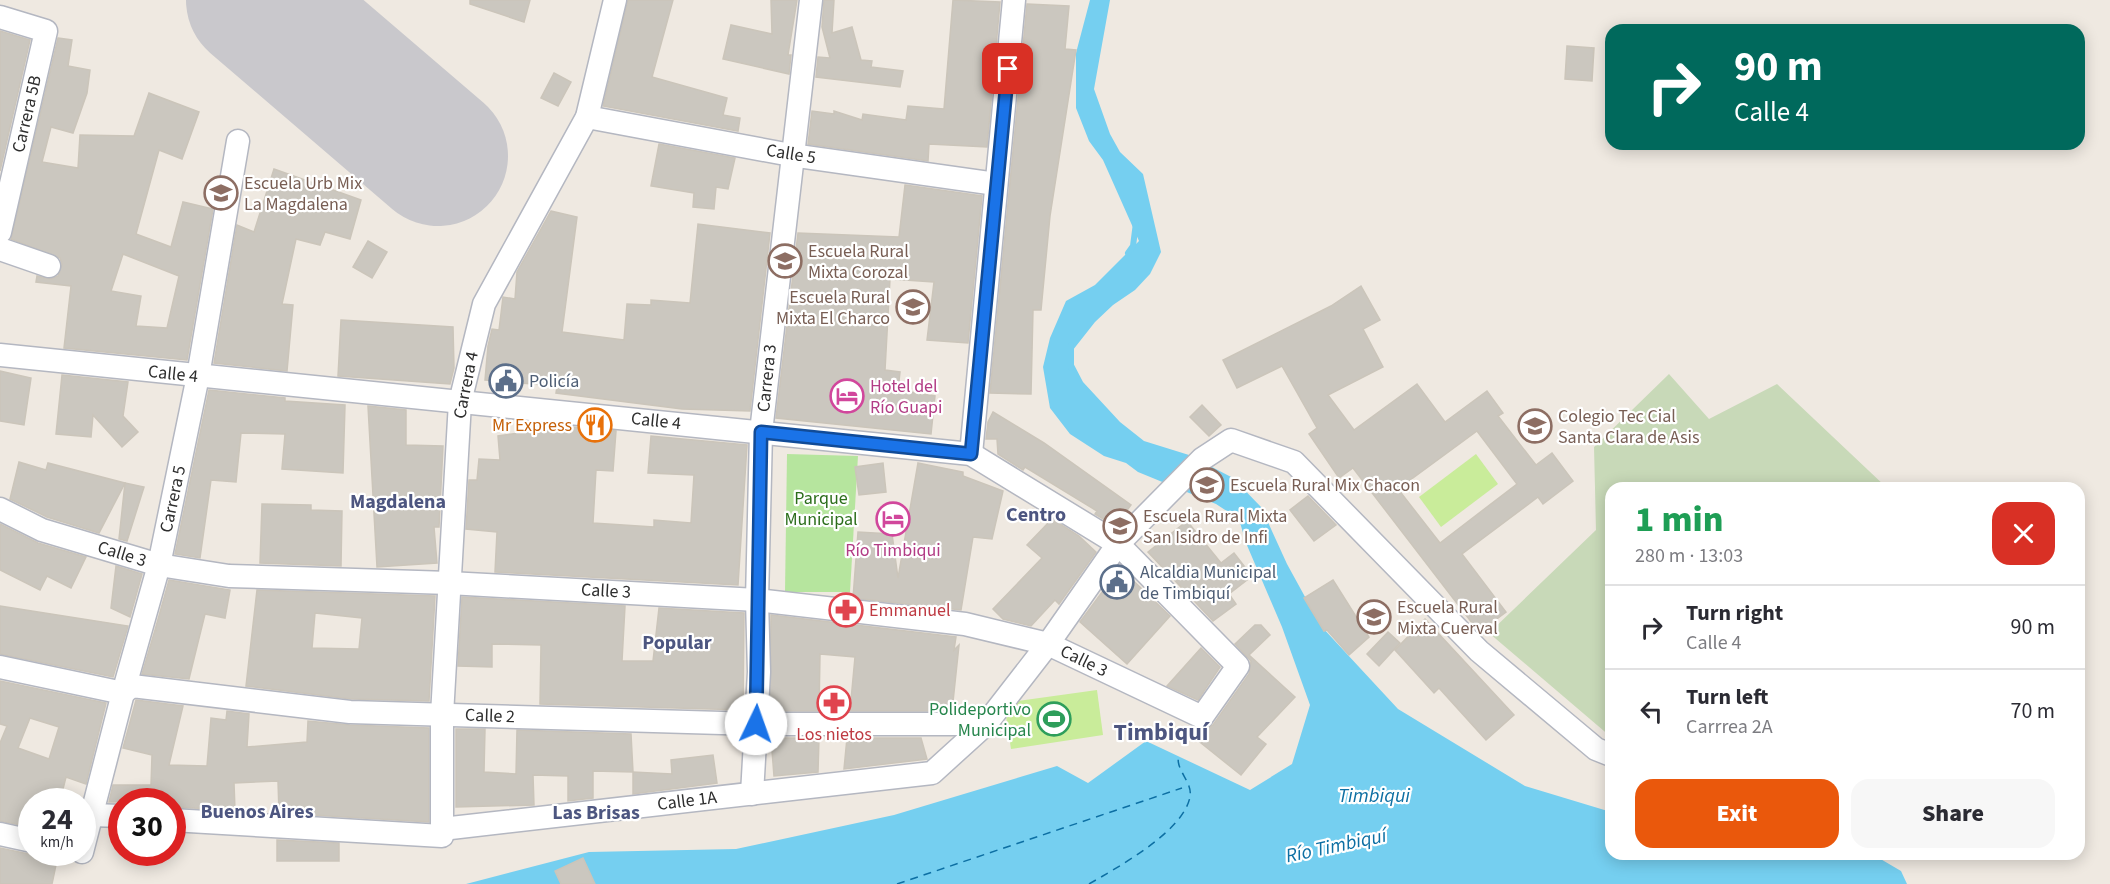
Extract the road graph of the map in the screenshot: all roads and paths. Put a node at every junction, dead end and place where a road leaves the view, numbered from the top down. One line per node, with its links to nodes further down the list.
1 (615, 0): 5 (street, Carrera 4)
2 (811, 0): 8 (street, Carrera 3)
3 (1014, 0): 9 (street)
4 (0, 16): 6 (street, Carrera 5B)
5 (587, 117): 8 (street, Calle 5); 15 (street, Carrera 4)
6 (10, 140): 10 (street, Carrera 5B)
7 (238, 141): 14 (street, Carrera 5)
8 (791, 155): 9 (street, Calle 5); 16 (street, Carrera 3)
9 (996, 184): 17 (street)
10 (0, 232)
11 (0, 249): 12 (street)
12 (49, 266)
13 (0, 355): 14 (street, Calle 4)
14 (198, 376): 15 (street, Calle 4); 20 (street, Carrera 5)
15 (460, 402): 16 (street, Calle 4); 21 (street, Carrera 4)
16 (761, 432): 17 (street, Calle 4); 22 (street, Carrera 3)
17 (971, 454): 19 (street, Calle 4)
18 (0, 509): 20 (street, Calle 3)
19 (1118, 544): 23 (street); 27 (street, Calle 4); 30 (street)
20 (159, 566): 21 (street, Calle 3); 25 (street, Carrera 5)
21 (449, 583): 22 (street, Calle 3); 26 (street, Carrera 4)
22 (757, 600): 23 (street, Calle 3); 28 (street, Carrera 3)
23 (1048, 644): 27 (street, Calle 3); 29 (street)
24 (0, 667): 25 (street, Calle 2)
25 (123, 693): 26 (street, Calle 2); 31 (street, Carrera 5)
26 (442, 715): 28 (street, Calle 2); 34 (street, Carrera 4)
27 (1202, 717)
28 (756, 724): 29 (street, Calle 2); 32 (street, Carrera 3)
29 (986, 724): 32 (street, Calle 1A)
30 (1605, 753)
31 (96, 792)
32 (752, 794): 34 (street, Calle 1A)
33 (186, 821): 34 (street, Calle 1A)
34 (442, 833)
35 (0, 834): 36 (street)
36 (18, 838)

